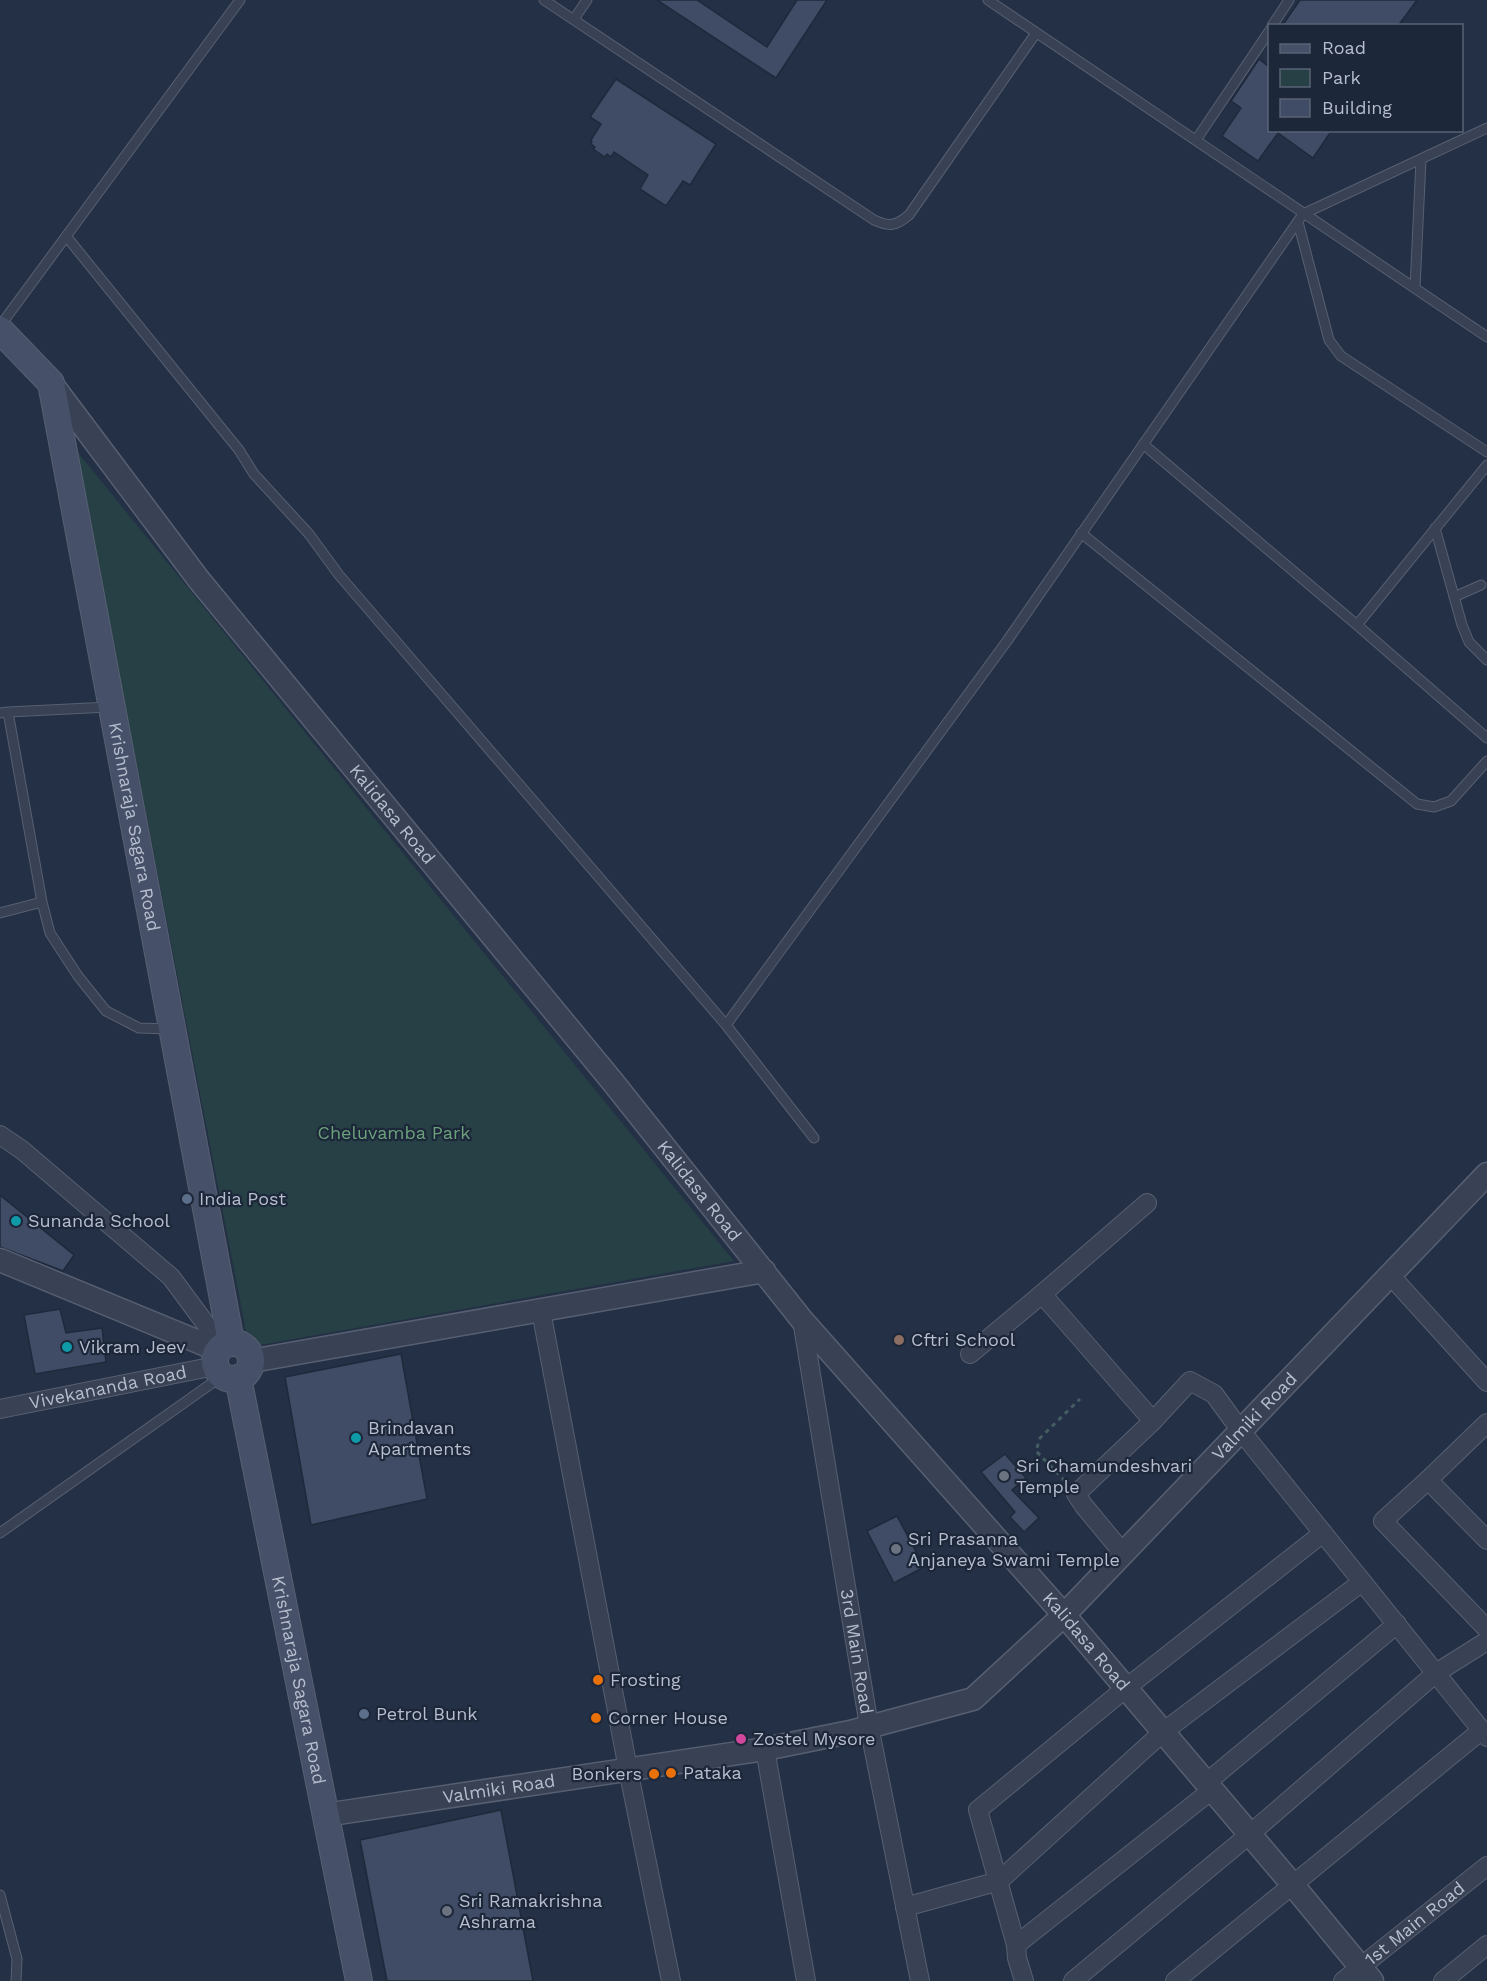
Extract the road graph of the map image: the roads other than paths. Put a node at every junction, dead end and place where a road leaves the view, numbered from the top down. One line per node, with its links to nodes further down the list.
1 (240, 0): 14 (lane)
2 (544, 0): 6 (lane)
3 (587, 0): 6 (lane)
4 (988, 0): 9 (lane)
5 (1289, 0): 7 (lane)
6 (574, 19): 9 (lane)
7 (1273, 24)
8 (1268, 32): 11 (lane)
9 (1036, 33): 11 (lane)
10 (1487, 128): 12 (lane)
11 (1196, 141): 13 (lane)
12 (1421, 160): 13 (lane); 15 (lane)
13 (1300, 218): 15 (lane); 19 (lane); 20 (lane)
14 (66, 237): 16 (lane); 34 (lane)
15 (1415, 288): 17 (lane)
16 (0, 328): 18 (main road)
17 (1487, 337)
18 (51, 383): 28 (main road, Krishnaraja Sagara Road); 41 (street, Kalidasa Road)
19 (1143, 444): 23 (lane); 26 (lane)
20 (1487, 452)
21 (1487, 465): 22 (lane)
22 (1435, 528): 25 (lane); 26 (lane)
23 (1081, 533): 31 (lane); 34 (lane)
24 (1481, 585): 25 (lane)
25 (1454, 597): 27 (lane)
26 (1357, 625): 30 (lane)
27 (1487, 660)
28 (112, 707): 29 (lane); 35 (main road, Krishnaraja Sagara Road)
29 (4, 713): 32 (lane)
30 (1487, 738)
31 (1487, 761)
32 (42, 902): 33 (lane); 35 (lane)
33 (0, 913)
34 (726, 1025): 37 (lane)
35 (172, 1029): 47 (main road, Krishnaraja Sagara Road)
36 (0, 1134): 47 (street)
37 (814, 1138)
38 (1487, 1174): 42 (street, Valmiki Road)
39 (1147, 1203): 43 (street)
40 (0, 1260): 47 (street)
41 (765, 1271): 44 (street); 45 (street, Kalidasa Road)
42 (1390, 1275): 48 (street); 52 (street, Valmiki Road)
43 (1042, 1294): 46 (street); 50 (street)
44 (541, 1311): 47 (street); 69 (street)
45 (802, 1320): 59 (street, Kalidasa Road); 65 (street, 3rd Main Road)
46 (970, 1354)
47 (228, 1360): 49 (street, Vivekananda Road); 54 (lane); 71 (main road, Krishnaraja Sagara Road)
48 (1487, 1382)
49 (0, 1409)
50 (1153, 1420): 52 (street); 57 (street)
51 (1487, 1423): 53 (street)
52 (1241, 1431): 55 (street); 57 (street, Valmiki Road)
53 (1428, 1480): 56 (street); 61 (street)
54 (0, 1533)
55 (1323, 1533): 58 (street); 64 (street)
56 (1487, 1540)
57 (1123, 1554): 59 (street, Valmiki Road)
58 (1362, 1582): 60 (street); 66 (street)
59 (1064, 1615): 64 (street, Kalidasa Road); 65 (street, Valmiki Road)
60 (1396, 1624): 63 (street); 70 (street)
61 (1487, 1629)
62 (1487, 1641): 63 (street)
63 (1436, 1674): 67 (street); 72 (street)
64 (1126, 1688): 66 (street, Kalidasa Road); 74 (street)
65 (869, 1726): 68 (street, Valmiki Road); 77 (street, 3rd Main Road)
66 (1163, 1732): 70 (street, Kalidasa Road); 74 (street)
67 (1484, 1734): 75 (street)
68 (765, 1749): 69 (street, Valmiki Road); 84 (street)
69 (628, 1768): 71 (street, Valmiki Road); 83 (street)
70 (1209, 1786): 72 (street, Kalidasa Road); 78 (street)
71 (325, 1815): 82 (main road, Krishnaraja Sagara Road)
72 (1250, 1834): 75 (street, Kalidasa Road); 87 (street)
73 (1487, 1866): 80 (street, 1st Main Road)
74 (999, 1881): 77 (street); 78 (street)
75 (1292, 1884): 80 (street, Kalidasa Road); 88 (street)
76 (0, 1895): 81 (lane)
77 (905, 1907): 85 (street, 3rd Main Road)
78 (1016, 1945): 86 (street)
79 (1487, 1946): 89 (street)
80 (1359, 1977)
81 (16, 1981)
82 (359, 1981)
83 (671, 1981)
84 (806, 1981)
85 (920, 1981)
86 (1024, 1981)
87 (1073, 1981)
88 (1175, 1981)
89 (1443, 1981)

